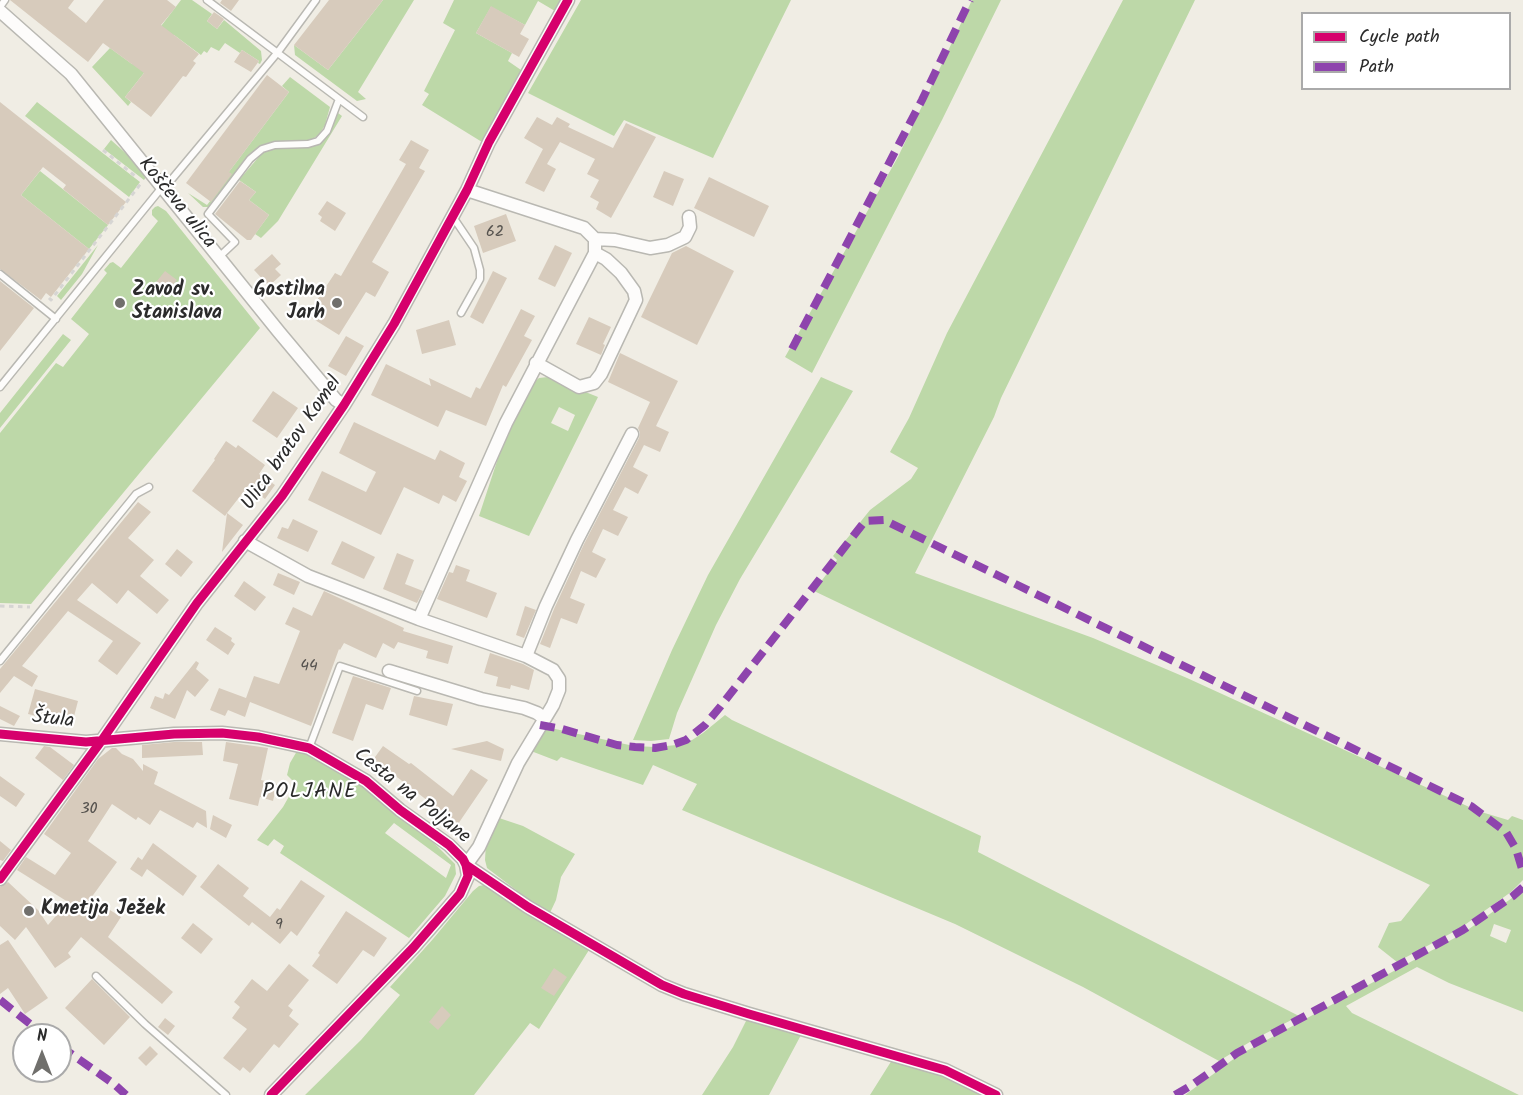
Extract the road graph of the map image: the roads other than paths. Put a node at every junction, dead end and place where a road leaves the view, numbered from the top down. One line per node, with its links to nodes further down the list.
1 (5, 0): 5 (lane)
2 (207, 0): 6 (lane)
3 (316, 0): 6 (lane)
4 (568, 0): 10 (street, Ulica bratov Komel)
5 (0, 9): 9 (street, Koščeva ulica)
6 (278, 52): 7 (lane); 9 (lane)
7 (339, 99): 8 (lane); 15 (lane)
8 (363, 117)
9 (163, 186): 15 (street, Koščeva ulica); 18 (lane)
10 (467, 190): 11 (street, Ulica bratov Komel); 13 (street)
11 (453, 216): 17 (lane); 23 (street, Ulica bratov Komel)
12 (689, 217): 13 (street)
13 (595, 239): 14 (street)
14 (595, 253): 19 (street); 19 (street)
15 (219, 257): 23 (street, Koščeva ulica)
16 (0, 274): 18 (lane)
17 (461, 313)
18 (56, 319): 21 (lane)
19 (537, 363): 27 (street)
20 (0, 373): 21 (lane)
21 (7, 379): 22 (lane)
22 (0, 387)
23 (344, 405): 26 (street, Ulica bratov Komel)
24 (632, 434): 28 (street)
25 (149, 487): 29 (lane)
26 (245, 541): 27 (street, Ulica bratov Komel); 34 (street, Ulica bratov Komel)
27 (418, 619): 28 (street, Ulica bratov Komel)
28 (526, 656): 32 (street, Ulica bratov Komel)
29 (0, 661)
30 (389, 671): 32 (street)
31 (417, 691): 35 (lane)
32 (544, 718): 36 (street)
33 (0, 734): 34 (street, Štula)
34 (102, 740): 35 (street, Cesta na Poljane); 37 (street, Ulica bratov Komel)
35 (309, 748): 36 (street, Cesta na Poljane)
36 (466, 865): 40 (street, Cesta na Poljane); 41 (street)
37 (0, 879)
38 (96, 976): 39 (lane)
39 (226, 1095)
40 (271, 1095)
41 (996, 1095)

